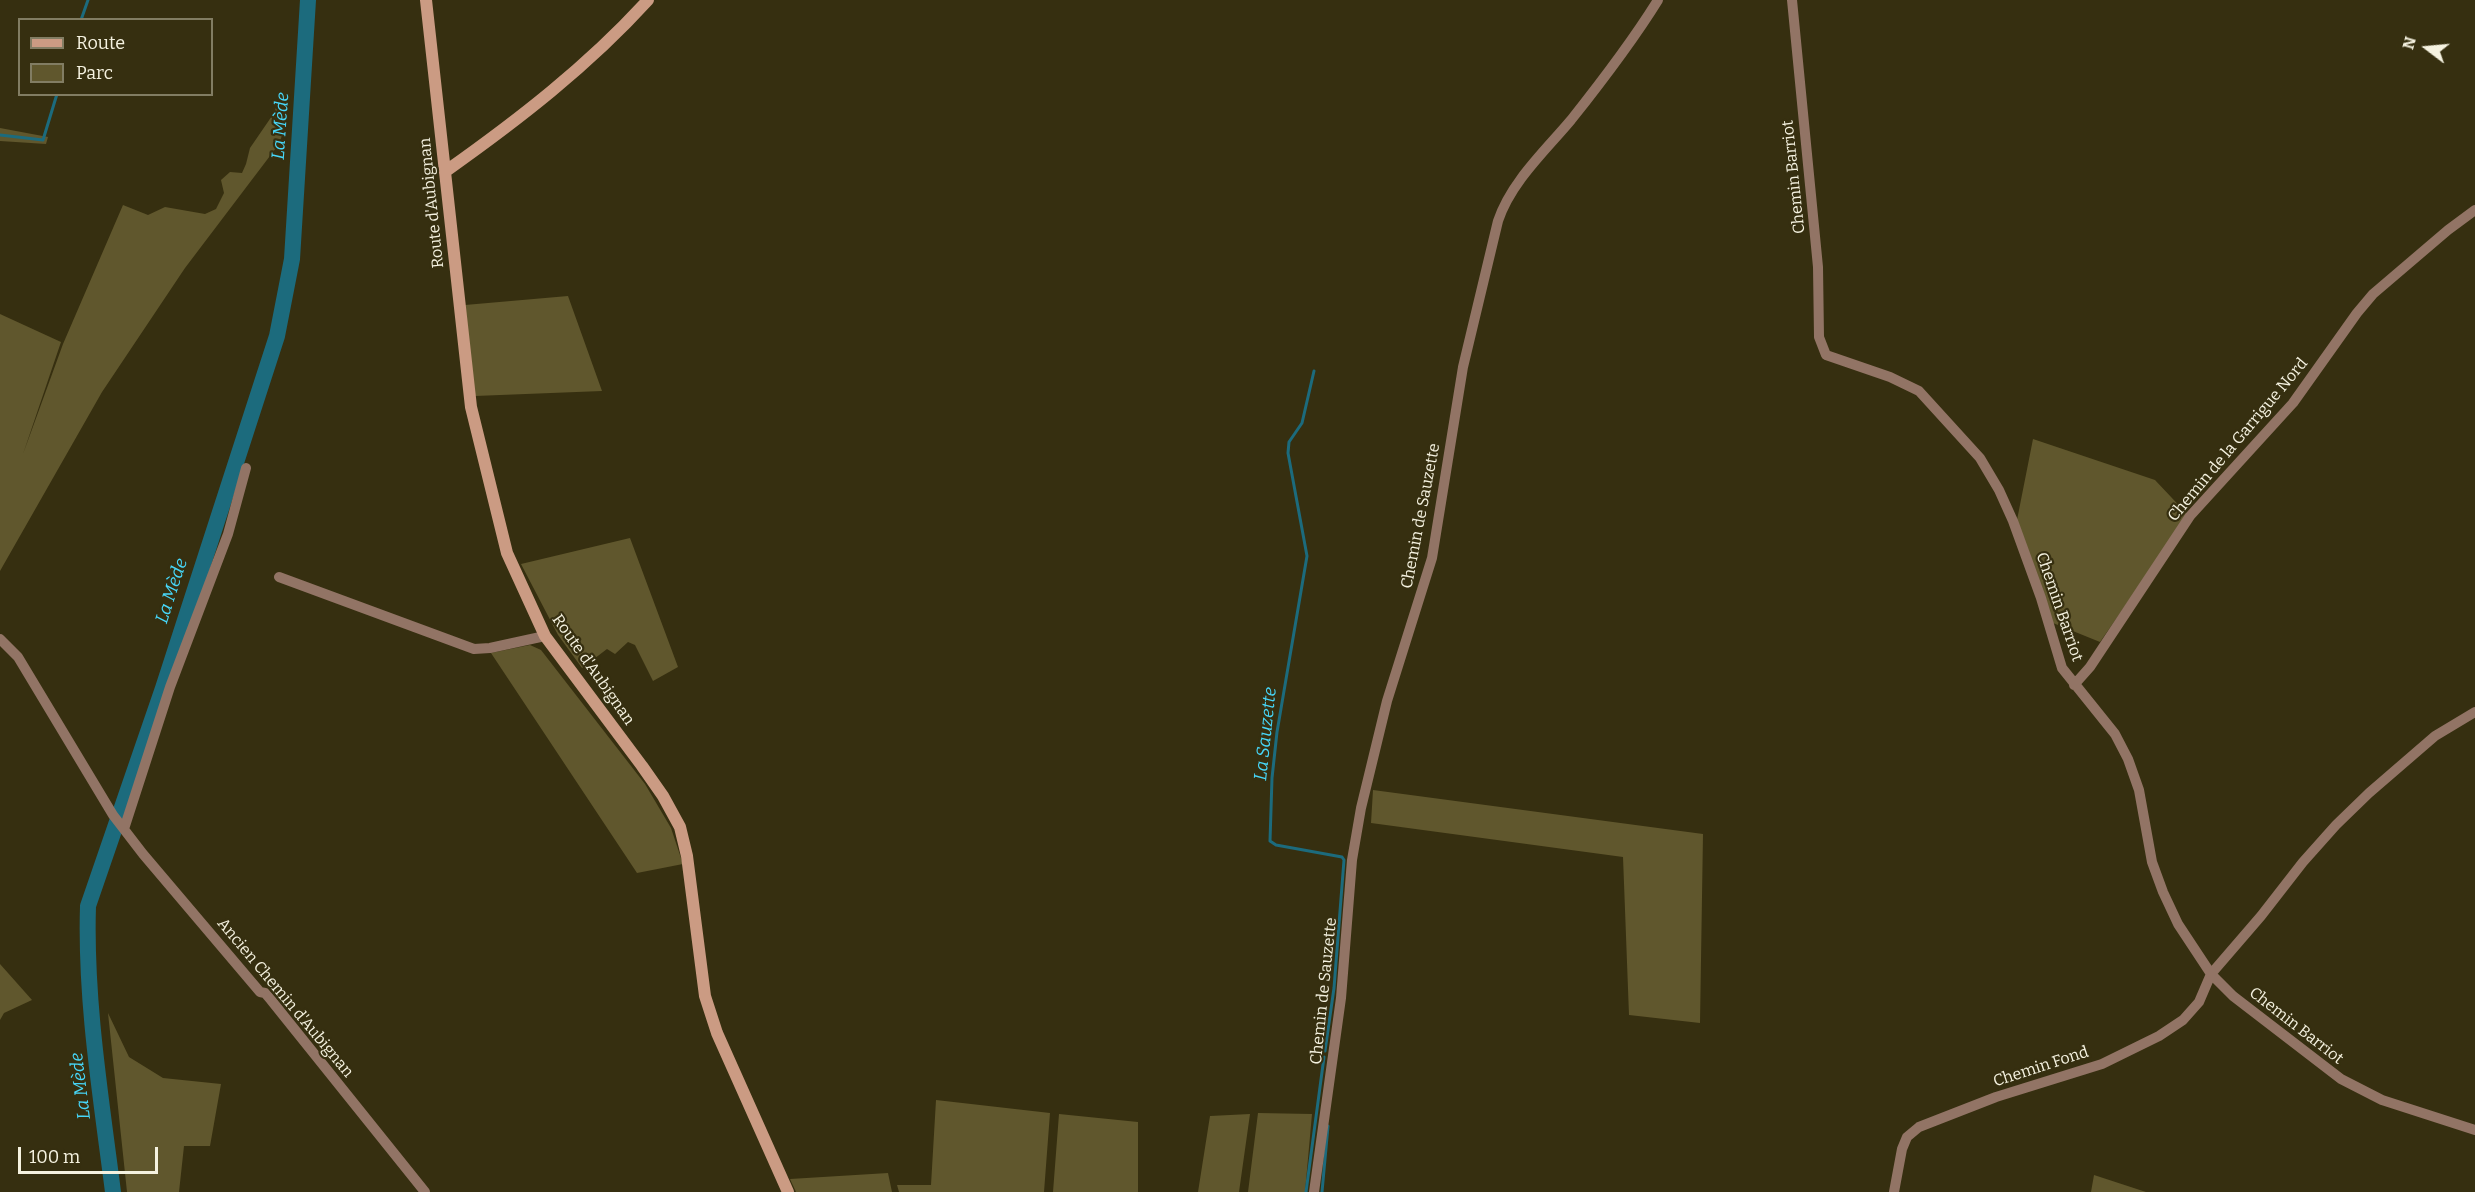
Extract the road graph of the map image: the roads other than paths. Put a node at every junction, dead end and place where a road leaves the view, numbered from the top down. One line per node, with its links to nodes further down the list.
1 (426, 0): 5 (street, Route d'Aubignan)
2 (648, 0): 5 (street)
3 (1658, 0): 18 (street, Chemin de Sauzette)
4 (1792, 0): 11 (street, Chemin Barriot)
5 (446, 171): 9 (street, Route d'Aubignan)
6 (2475, 210): 11 (street, Chemin de la Garrigue Nord)
7 (246, 468): 13 (street)
8 (279, 577): 9 (street)
9 (545, 636): 17 (street, Route d'Aubignan)
10 (0, 639): 13 (street, Ancien Chemin d'Aubignan)
11 (2074, 685): 14 (street, Chemin Barriot)
12 (2475, 712): 14 (street, Chemin Fond)
13 (123, 827): 16 (street, Ancien Chemin d'Aubignan)
14 (2211, 974): 15 (street, Chemin Barriot); 19 (street, Chemin Fond)
15 (2475, 1130)
16 (425, 1192)
17 (788, 1192)
18 (1314, 1192)
19 (1894, 1192)

